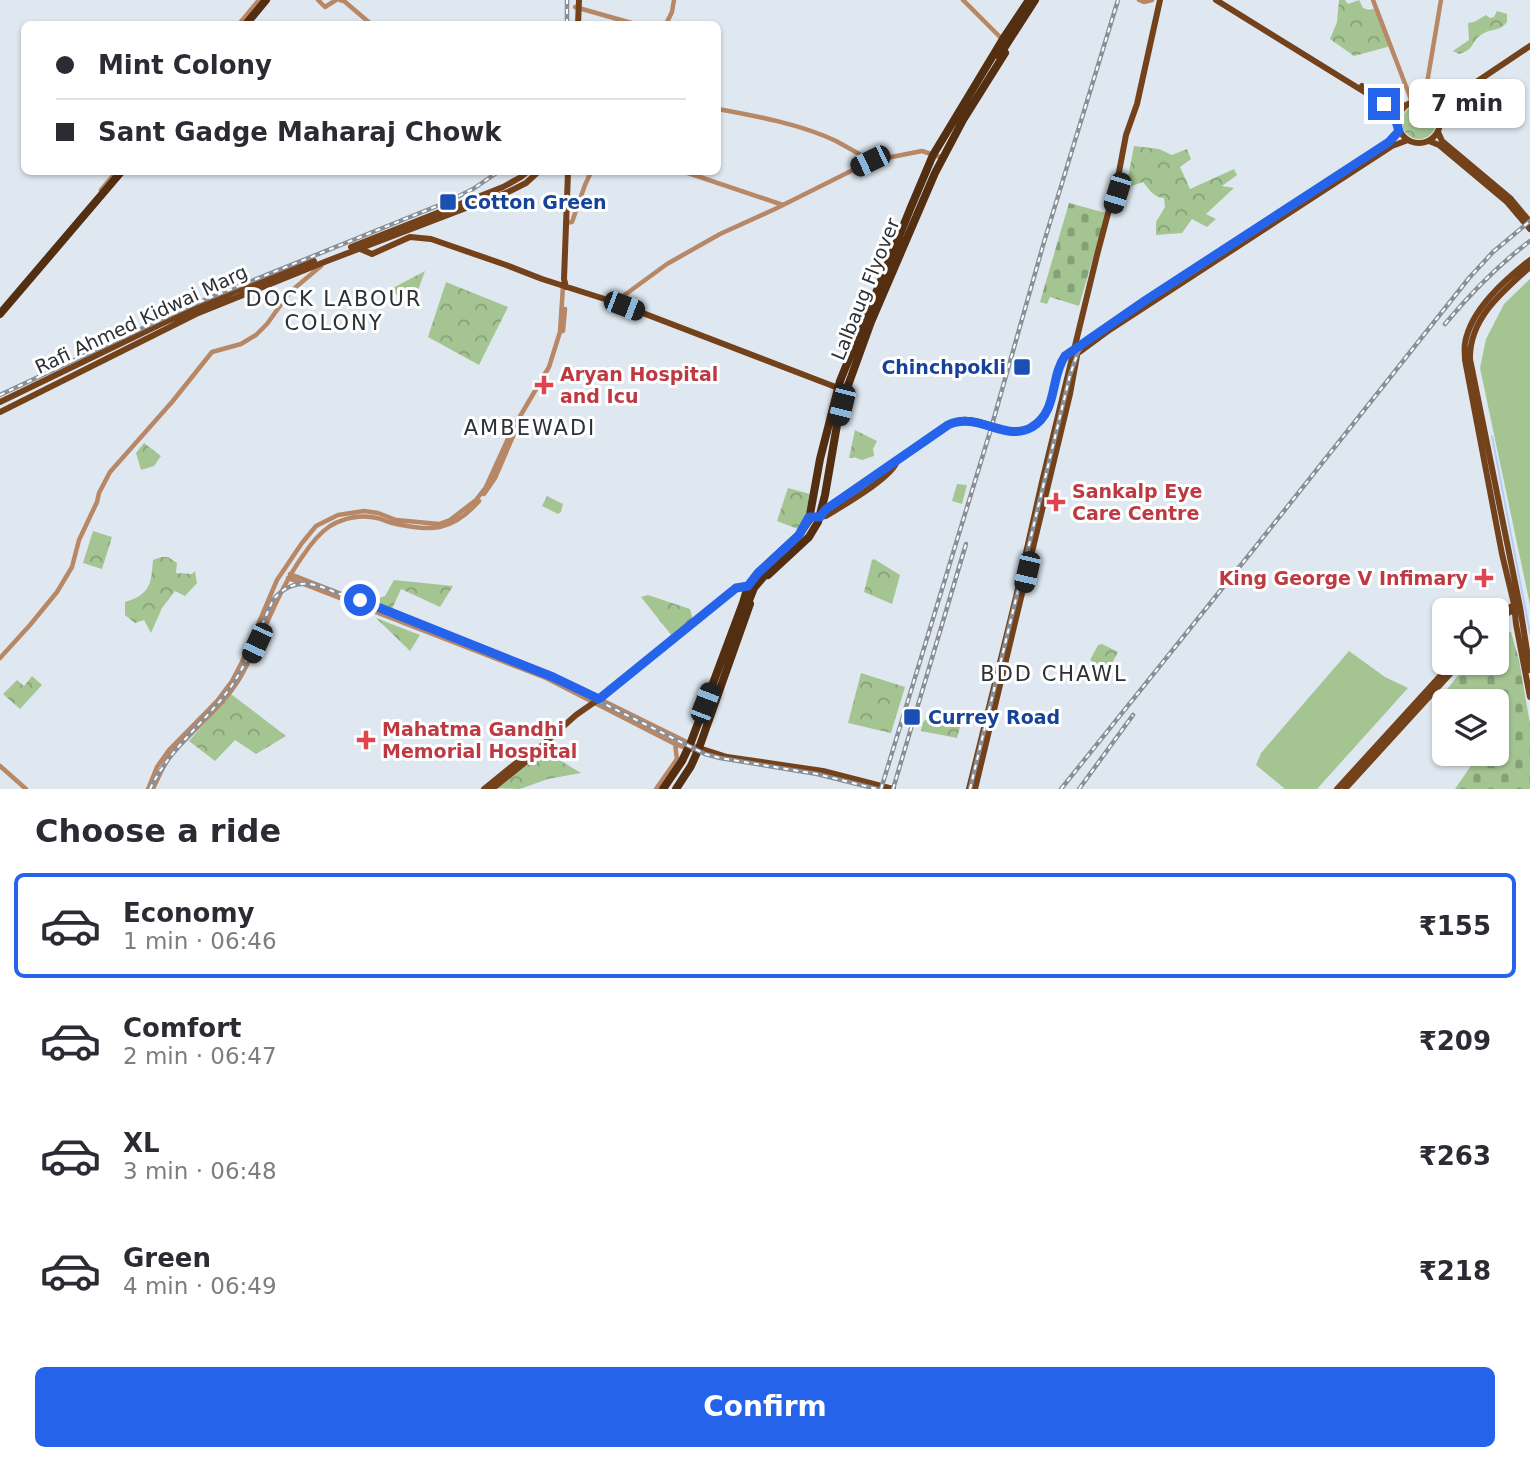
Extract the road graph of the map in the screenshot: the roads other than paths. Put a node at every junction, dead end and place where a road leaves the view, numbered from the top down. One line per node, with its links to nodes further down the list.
1 (260, 0): 16 (highway)
2 (267, 0): 17 (highway)
3 (318, 0): 4 (street)
4 (338, 0): 18 (street)
5 (674, 0): 20 (street)
6 (963, 0): 21 (street)
7 (1034, 0): 21 (highway); 93 (highway, Lalbaug Flyover)
8 (1139, 0): 9 (street)
9 (1152, 0)
10 (1163, 0): 57 (main road)
11 (1216, 0): 27 (main road)
12 (1223, 0): 24 (main road)
13 (1373, 0): 24 (street)
14 (1441, 0): 23 (street)
15 (577, 4): 19 (street)
16 (245, 21)
17 (246, 21)
18 (368, 21)
19 (626, 21)
20 (668, 21)
21 (1007, 41): 34 (highway); 35 (highway)
22 (1530, 49): 26 (main road)
23 (1424, 101): 24 (main road); 26 (main road)
24 (1409, 103): 27 (main road)
25 (721, 110): 36 (street)
26 (1437, 110): 29 (main road)
27 (1397, 121): 28 (main road)
28 (1399, 131): 30 (main road); 33 (main road)
29 (1438, 132): 31 (main road); 32 (main road)
30 (1408, 140): 31 (main road); 33 (main road)
31 (1429, 141): 32 (main road)
32 (1441, 143): 45 (main road); 47 (main road)
33 (1382, 150): 55 (main road)
34 (933, 155): 35 (street); 36 (street); 63 (highway)
35 (943, 158): 63 (highway)
36 (870, 161): 44 (street)
37 (116, 175): 54 (street)
38 (116, 175): 54 (highway)
39 (524, 175): 48 (main road, Rafi Ahmed Kidwai Marg)
40 (535, 175): 48 (main road, Rafi Ahmed Kidwai Marg)
41 (566, 175): 46 (main road)
42 (590, 175): 46 (street)
43 (694, 175): 44 (street)
44 (783, 205): 53 (street)
45 (1530, 222)
46 (564, 223): 52 (main road)
47 (1530, 229)
48 (356, 247): 50 (main road, Rafi Ahmed Kidwai Marg); 52 (main road); 56 (main road, Rafi Ahmed Kidwai Marg)
49 (1530, 260): 69 (main road)
50 (327, 261): 56 (main road, Rafi Ahmed Kidwai Marg); 76 (street)
51 (1530, 267): 69 (main road)
52 (564, 286): 53 (main road); 68 (street)
53 (614, 302): 63 (main road)
54 (0, 312)
55 (1119, 320): 58 (main road); 60 (main road)
56 (165, 326): 59 (main road, Rafi Ahmed Kidwai Marg)
57 (1081, 330): 58 (main road); 60 (main road)
58 (1092, 335): 60 (main road)
59 (144, 336): 64 (main road, Rafi Ahmed Kidwai Marg); 65 (main road, Rafi Ahmed Kidwai Marg)
60 (1072, 353): 61 (main road); 62 (main road); 97 (main road)
61 (1065, 371): 62 (main road); 96 (main road)
62 (1056, 381): 67 (main road)
63 (841, 389): 66 (highway); 67 (highway)
64 (0, 402)
65 (0, 412)
66 (809, 517): 67 (main road); 71 (highway)
67 (820, 517): 86 (highway)
68 (396, 522): 70 (street); 80 (street)
69 (1505, 552): 72 (main road)
70 (289, 576): 80 (street); 82 (street)
71 (748, 586): 82 (main road); 84 (highway)
72 (1517, 606): 73 (main road); 75 (main road); 77 (main road)
73 (1509, 612)
74 (1509, 621): 75 (main road)
75 (1516, 624): 81 (main road)
76 (0, 658)
77 (1530, 670)
78 (1441, 675): 98 (main road)
79 (1449, 675): 99 (main road)
80 (223, 697): 89 (street)
81 (1530, 697)
82 (597, 701): 83 (street); 84 (street); 85 (main road)
83 (675, 744): 84 (street); 92 (street)
84 (689, 747): 86 (street); 93 (highway)
85 (538, 749): 90 (main road); 91 (main road)
86 (698, 750): 94 (highway); 95 (main road)
87 (0, 767): 88 (street)
88 (24, 789)
89 (150, 789)
90 (484, 789)
91 (492, 789)
92 (656, 789)
93 (666, 789)
94 (677, 789)
95 (892, 789)
96 (969, 789)
97 (975, 789)
98 (1337, 789)
99 (1345, 789)

